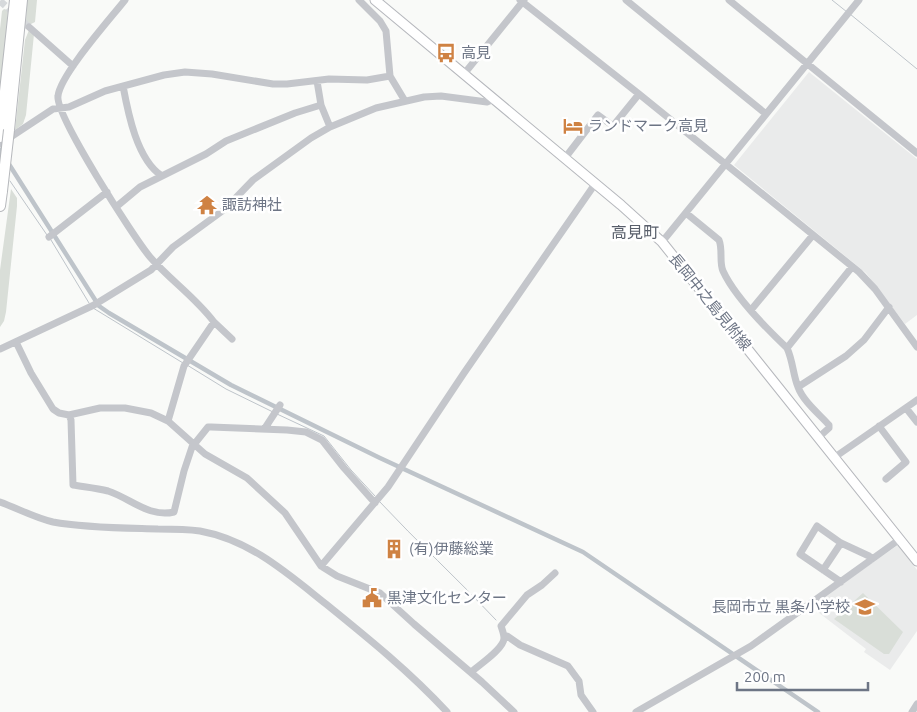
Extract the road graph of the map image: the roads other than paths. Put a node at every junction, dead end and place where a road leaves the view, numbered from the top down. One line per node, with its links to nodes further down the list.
1 (15, 0): 24 (highway)
2 (22, 0): 32 (highway, bridge)
3 (125, 0): 12 (street)
4 (359, 0): 14 (street)
5 (375, 0): 13 (main road, 長岡中之島見附線)
6 (626, 0): 22 (street)
7 (729, 0): 11 (street)
8 (859, 0): 11 (street)
9 (522, 1): 13 (street); 17 (street)
10 (29, 27): 12 (street)
11 (808, 64): 22 (street); 26 (street)
12 (73, 66): 21 (street)
13 (464, 74): 18 (main road, 長岡中之島見附線)
14 (390, 76): 15 (street); 19 (street)
15 (317, 81): 16 (street); 20 (street)
16 (123, 86): 21 (street); 29 (street)
17 (639, 94): 27 (street); 28 (street)
18 (494, 99): 19 (street); 27 (main road, 長岡中之島見附線)
19 (405, 101): 23 (street)
20 (321, 105): 23 (street); 29 (street)
21 (60, 108): 25 (street); 31 (street)
22 (766, 114): 28 (street)
23 (330, 127): 38 (street)
24 (0, 137)
25 (0, 144)
26 (917, 153)
27 (565, 158): 30 (main road, 長岡中之島見附線)
28 (726, 164): 34 (street); 35 (street)
29 (162, 176): 33 (street)
30 (595, 184): 37 (main road, 長岡中之島見附線); 64 (street)
31 (107, 192): 33 (street); 36 (street)
32 (0, 206)
33 (116, 207): 38 (street)
34 (686, 213): 37 (street); 41 (street)
35 (813, 235): 39 (street); 41 (street)
36 (49, 237)
37 (662, 242): 51 (main road, 長岡中之島見附線)
38 (157, 264): 42 (street); 44 (street)
39 (852, 268): 40 (street); 46 (street)
40 (889, 307): 45 (street); 48 (street)
41 (751, 310): 46 (street)
42 (214, 322): 43 (street); 55 (street)
43 (232, 339)
44 (16, 342): 47 (street); 54 (street)
45 (917, 347)
46 (787, 348): 48 (street)
47 (0, 349)
48 (798, 387): 49 (street)
49 (802, 395): 51 (street); 59 (street)
50 (917, 400): 53 (street)
51 (792, 404): 59 (main road, 長岡中之島見附線)
52 (280, 405): 58 (street)
53 (906, 408): 56 (street); 57 (street)
54 (69, 416): 55 (street); 60 (street)
55 (168, 421): 60 (street)
56 (917, 422)
57 (879, 426): 61 (street); 62 (street)
58 (264, 428): 60 (street); 64 (street)
59 (819, 437): 61 (main road, 長岡中之島見附線)
60 (194, 444): 69 (street)
61 (835, 457): 65 (main road, 長岡中之島見附線)
62 (886, 479)
63 (0, 502): 77 (street)
64 (375, 503): 69 (street)
65 (900, 539): 67 (street); 68 (main road, 長岡中之島見附線)
66 (841, 543): 67 (street); 70 (street); 70 (street)
67 (872, 559): 72 (street)
68 (917, 561)
69 (321, 566): 74 (street)
70 (823, 570): 72 (street)
71 (555, 572): 73 (street)
72 (841, 582): 76 (street)
73 (504, 636): 74 (street); 79 (street)
74 (471, 672): 78 (street)
75 (917, 704): 80 (street)
76 (641, 710)
77 (447, 712)
78 (514, 712)
79 (592, 712)
80 (912, 712)

